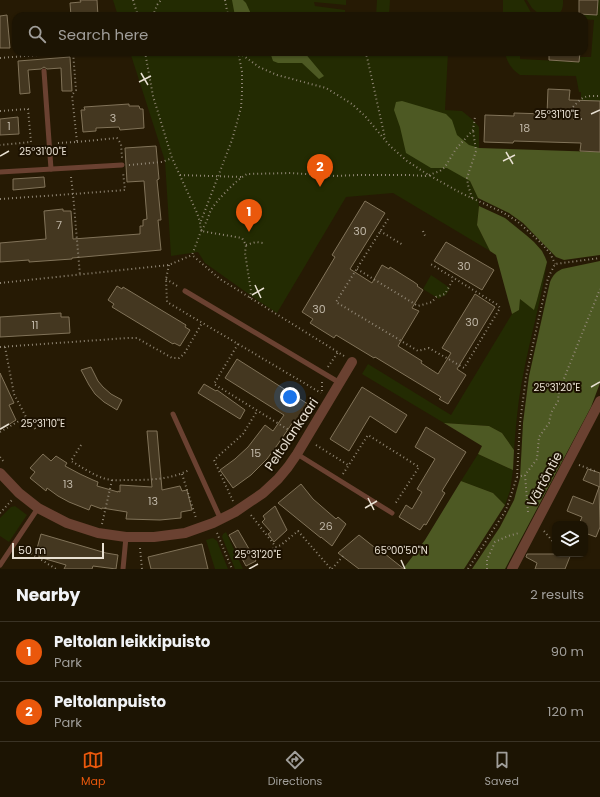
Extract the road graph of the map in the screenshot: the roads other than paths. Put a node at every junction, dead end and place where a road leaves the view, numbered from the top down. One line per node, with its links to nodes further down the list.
1 (44, 72): 3 (lane)
2 (122, 165): 3 (lane)
3 (51, 169): 4 (lane)
4 (0, 172)
5 (185, 291): 7 (lane)
6 (352, 362): 7 (street, Peltolankaari)
7 (340, 383): 10 (street, Peltolankaari)
8 (600, 401): 18 (street, Värtöntie)
9 (174, 414): 14 (lane)
10 (297, 454): 13 (lane); 14 (street, Peltolankaari)
11 (3, 469): 12 (street, Peltolankaari)
12 (38, 508): 15 (street, Peltolankaari); 16 (lane)
13 (391, 513)
14 (217, 521): 15 (street, Peltolankaari)
15 (126, 537): 17 (lane)
16 (0, 565)
17 (124, 569)
18 (512, 569)

